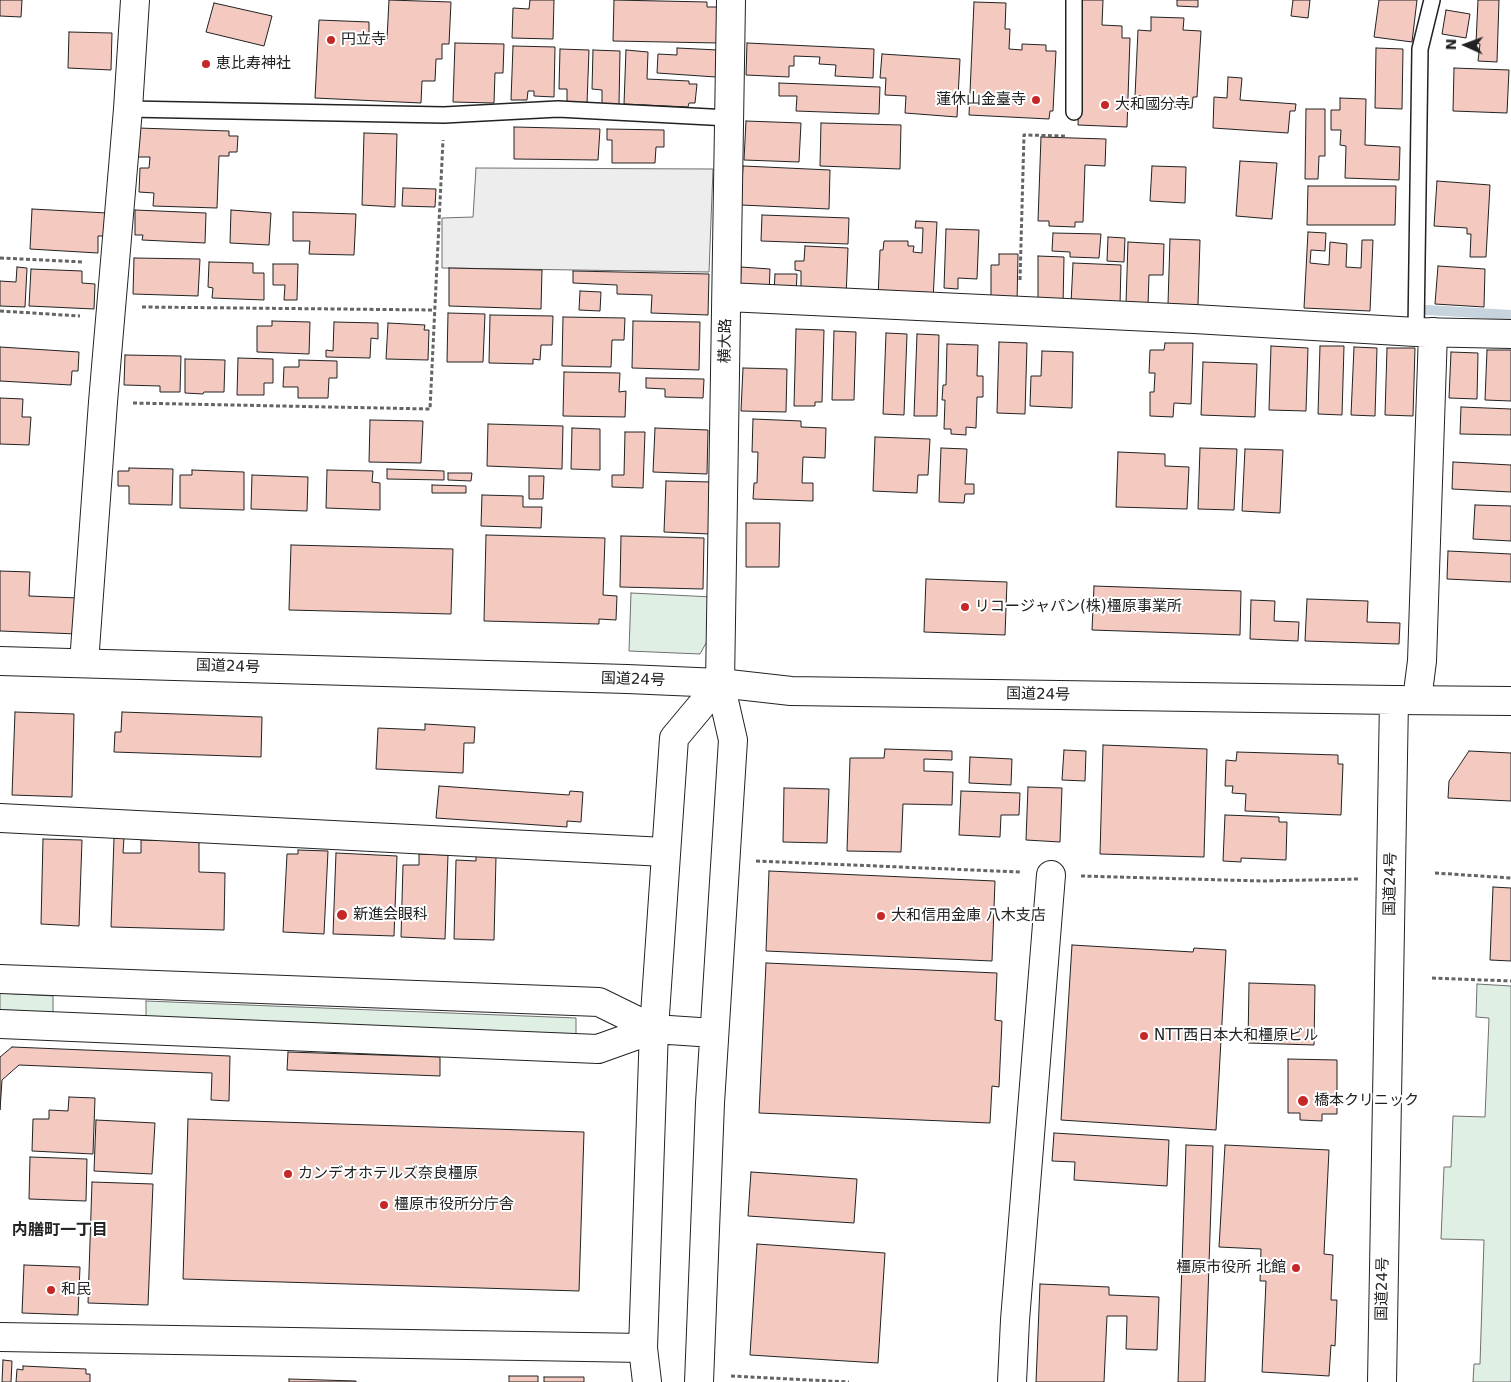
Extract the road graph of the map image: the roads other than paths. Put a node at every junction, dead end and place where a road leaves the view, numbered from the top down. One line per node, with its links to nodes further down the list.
1 (135, 0): 5 (main road)
2 (731, 0): 7 (main road, 横大路)
3 (1074, 0): 6 (lane)
4 (1432, 0): 9 (lane)
5 (128, 109): 7 (lane); 12 (main road)
6 (1074, 112)
7 (729, 118): 8 (main road, 横大路)
8 (727, 297): 9 (main road); 13 (main road, 横大路)
9 (1424, 332): 10 (main road); 14 (main road)
10 (1511, 334)
11 (0, 661): 12 (main road, 国道24号)
12 (84, 663): 13 (main road, 国道24号)
13 (720, 683): 14 (main road, 国道24号); 17 (main road); 22 (main road, 横大路)
14 (1406, 700): 15 (main road); 28 (main road, 国道24号)
15 (1511, 702)
16 (0, 818): 17 (main road)
17 (665, 852): 21 (main road)
18 (1051, 875): 27 (main road)
19 (0, 979): 21 (main road)
20 (0, 1024): 21 (main road)
21 (654, 1029): 22 (main road); 24 (main road)
22 (714, 1033): 26 (main road, 横大路)
23 (0, 1336): 24 (main road)
24 (643, 1348): 25 (main road)
25 (647, 1382)
26 (699, 1382)
27 (1012, 1382)
28 (1382, 1382)

